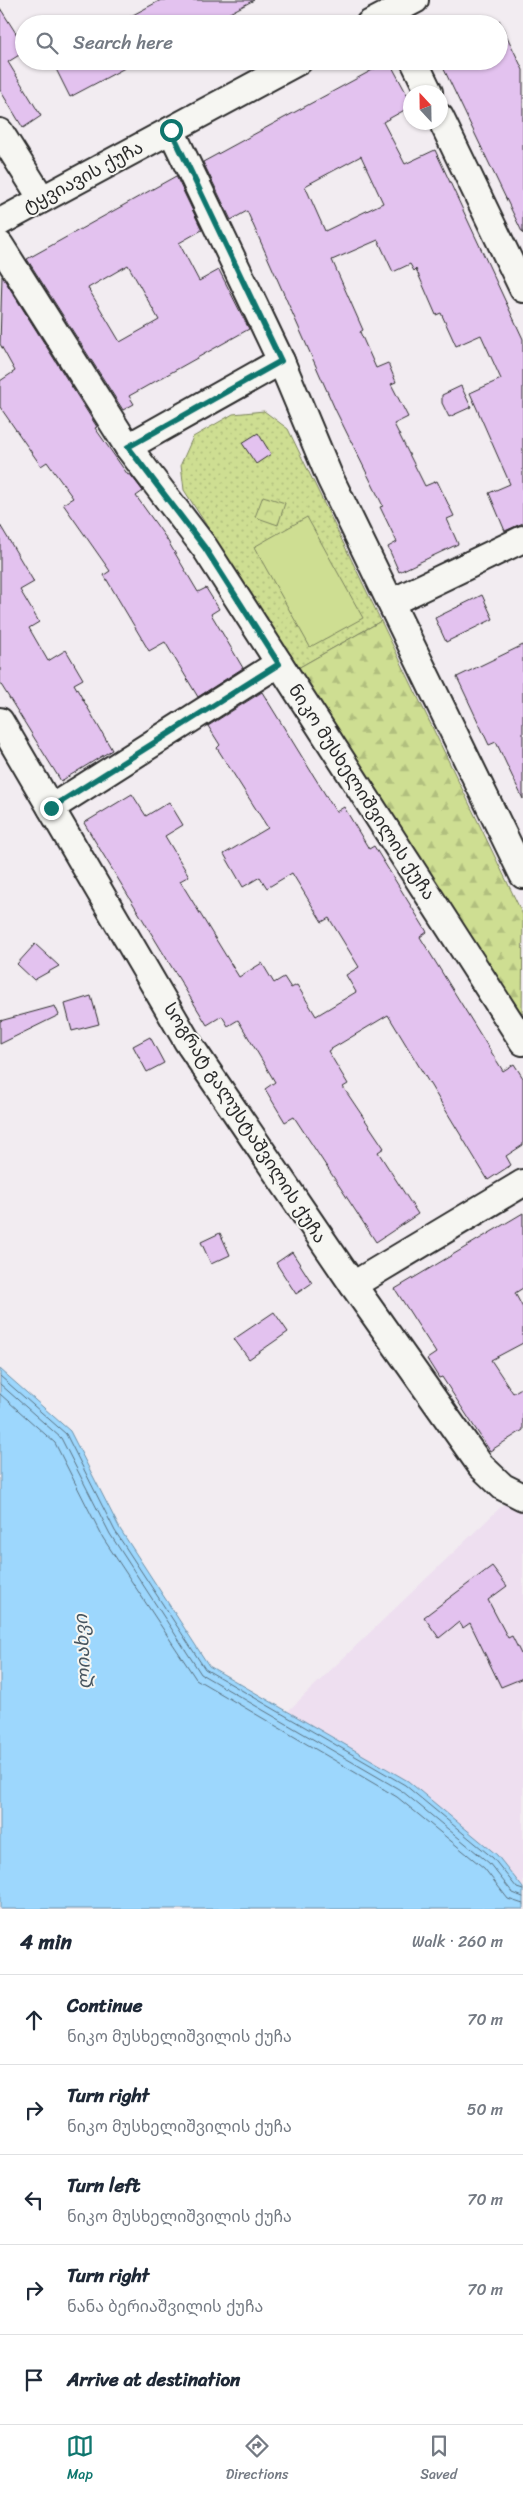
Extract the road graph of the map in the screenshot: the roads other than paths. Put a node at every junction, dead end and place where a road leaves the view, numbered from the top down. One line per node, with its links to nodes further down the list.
1 (415, 0): 2 (street)
2 (382, 15)
3 (282, 70): 6 (street, ტყვიავის ქუჩა)
4 (418, 70): 5 (street)
5 (426, 85)
6 (171, 130): 9 (street, ტყვიავის ქუჩა); 13 (street)
7 (446, 130): 12 (street)
8 (0, 132): 9 (street)
9 (42, 199): 10 (street, ტყვიავის ქუჩა)
10 (0, 222)
11 (0, 245): 14 (street, ნიკო მუსხელიშვილის ქუჩა)
12 (523, 288)
13 (281, 361): 14 (street); 16 (street)
14 (128, 447): 17 (street, ნიკო მუსხელიშვილის ქუჩა)
15 (523, 539): 16 (street)
16 (392, 602): 20 (street)
17 (279, 664): 19 (street); 21 (street, ნიკო მუსხელიშვილის ქუჩა)
18 (0, 721): 19 (street, სოგრატ გალუსტაშვილის ქუჩა)
19 (51, 808): 23 (street, სოგრატ გალუსტაშვილის ქუჩა)
20 (523, 875)
21 (523, 1042)
22 (523, 1183): 23 (street)
23 (353, 1285): 24 (street, სოგრატ გალუსტაშვილის ქუჩა)
24 (523, 1498)

